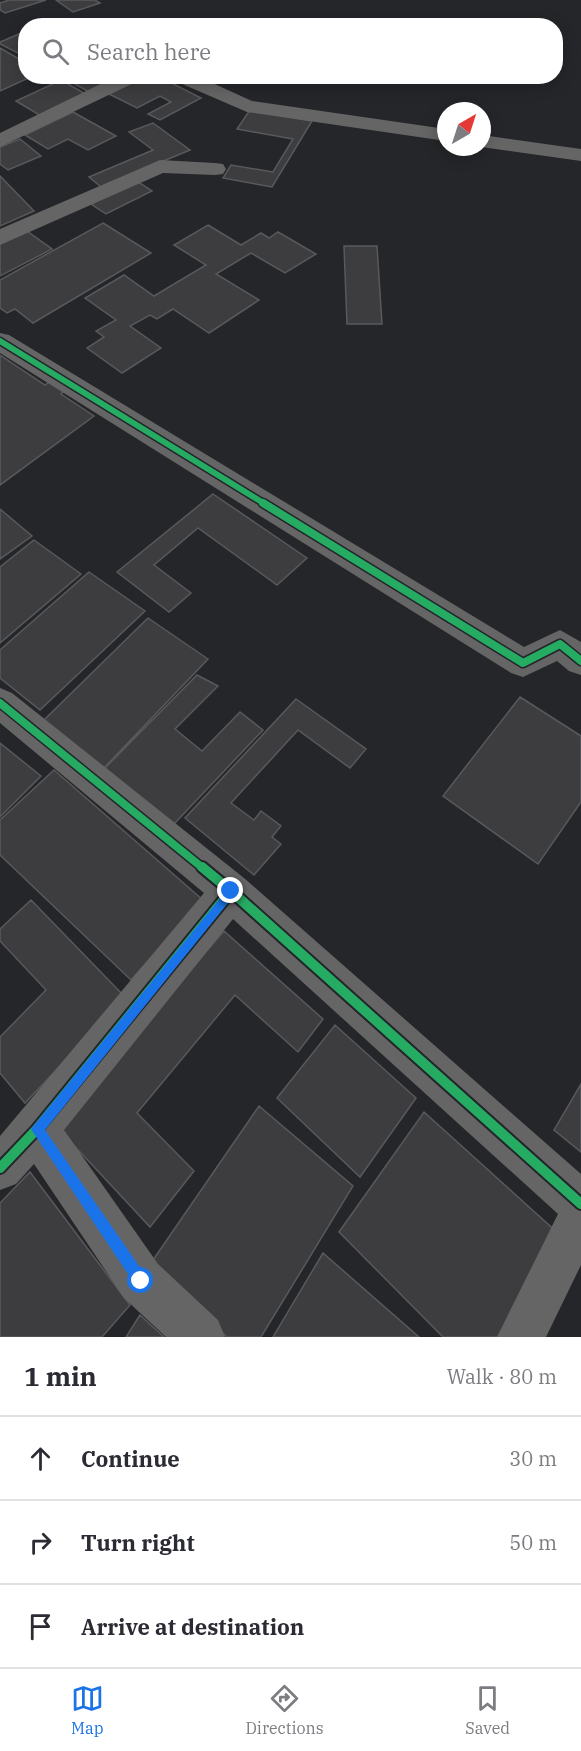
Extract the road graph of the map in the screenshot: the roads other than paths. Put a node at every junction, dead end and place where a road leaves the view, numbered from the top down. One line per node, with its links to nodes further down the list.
1 (117, 84): 4 (street)
2 (198, 84): 3 (street)
3 (437, 134)
4 (0, 141)
5 (491, 142): 6 (street)
6 (581, 155)
7 (214, 170): 8 (street)
8 (0, 238)
9 (0, 341): 10 (street)
10 (581, 661)
11 (0, 703): 12 (street)
12 (231, 891): 13 (street); 15 (street)
13 (37, 1129): 14 (street); 17 (street)
14 (0, 1168)
15 (581, 1203)
16 (581, 1216): 18 (street)
17 (201, 1337)
18 (521, 1337)

